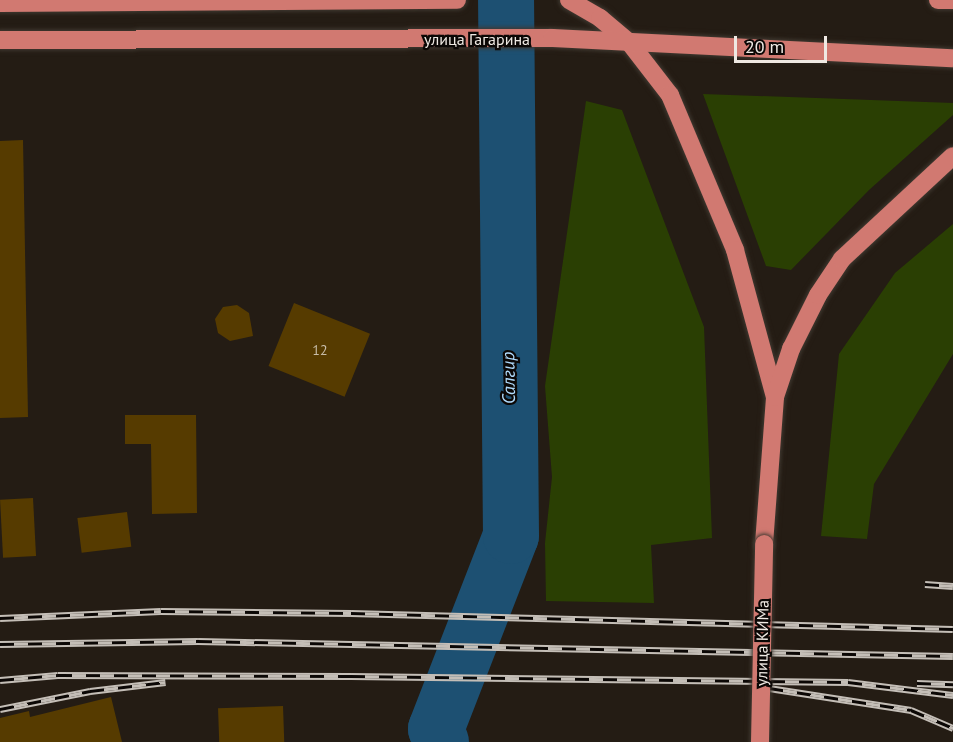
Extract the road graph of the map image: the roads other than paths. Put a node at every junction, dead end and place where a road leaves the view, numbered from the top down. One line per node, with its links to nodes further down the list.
1 (442, 0): 2 (main road); 6 (main road)
2 (457, 0)
3 (569, 0): 8 (main road)
4 (938, 0): 5 (main road)
5 (953, 0)
6 (0, 3)
7 (0, 40): 8 (main road, улица Гагарина)
8 (629, 42): 9 (main road, улица Гагарина); 11 (main road)
9 (953, 58)
10 (953, 156): 11 (main road)
11 (775, 397): 12 (main road, улица КИМа, bridge)
12 (760, 742)

